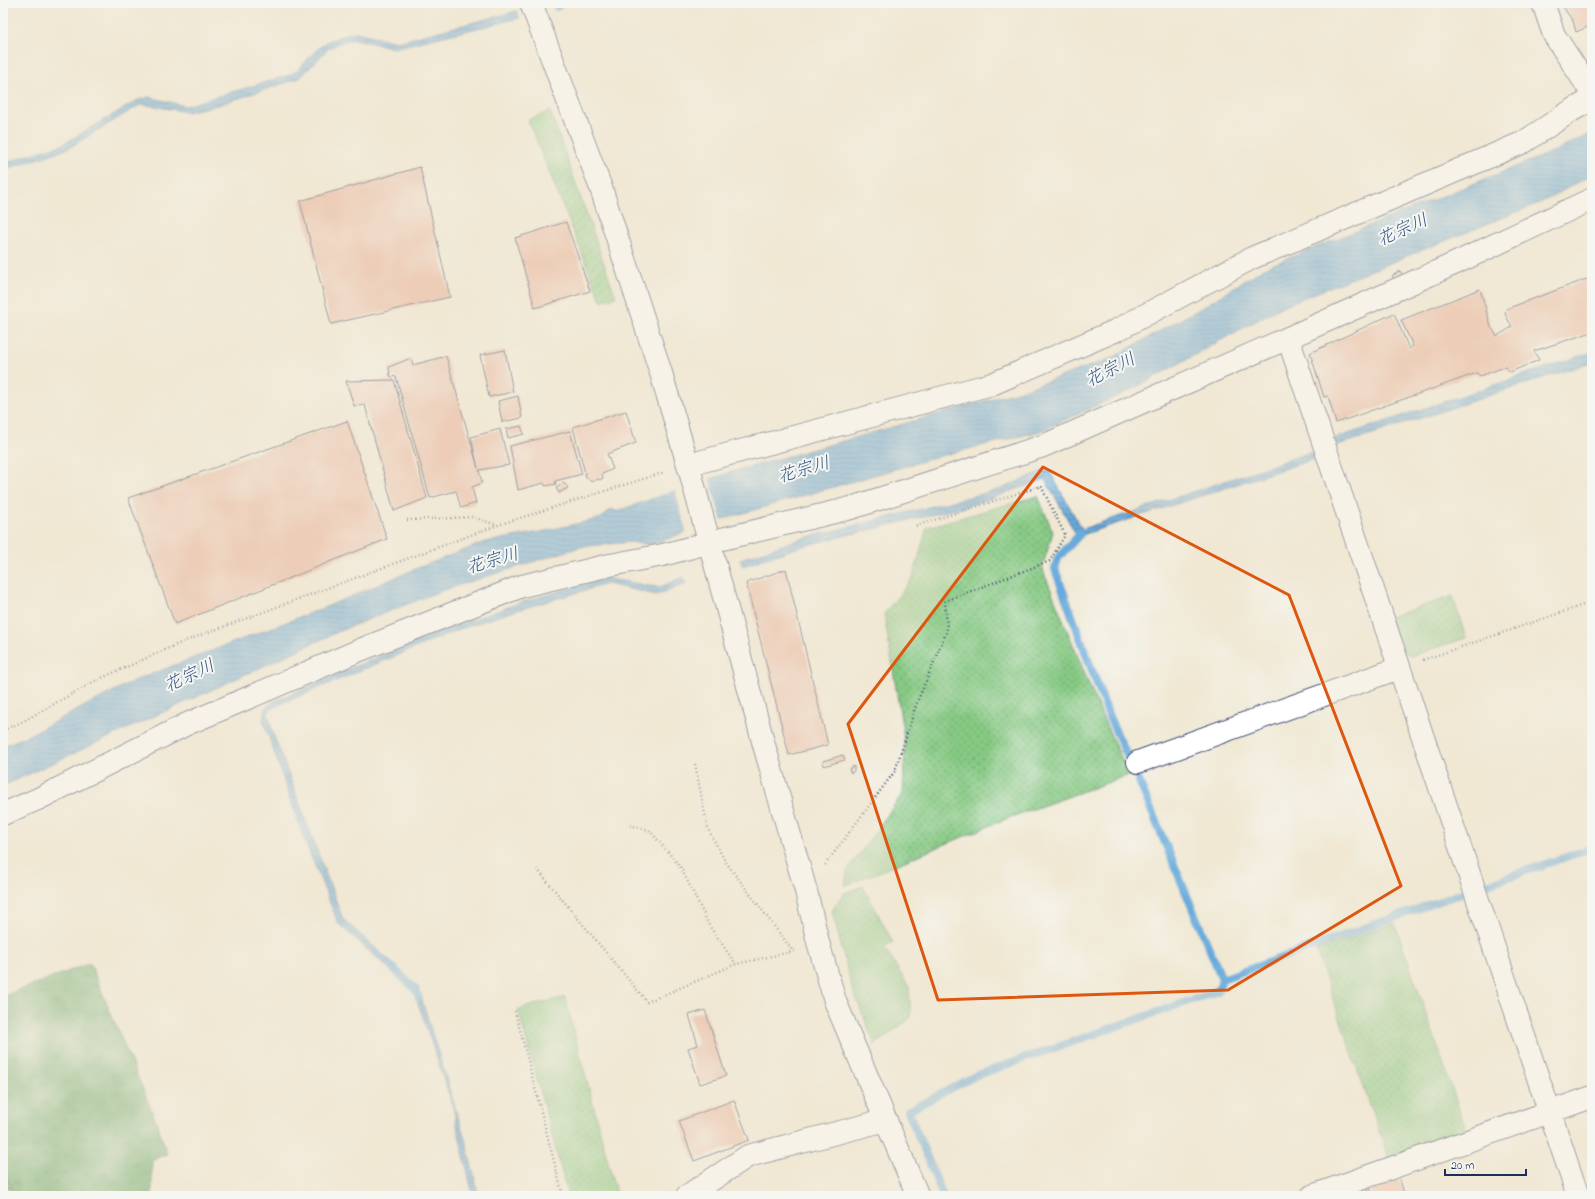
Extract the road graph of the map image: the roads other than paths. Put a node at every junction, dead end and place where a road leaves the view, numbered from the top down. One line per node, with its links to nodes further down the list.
1 (532, 3): 7 (street)
2 (1543, 3): 3 (street)
3 (1592, 93)
4 (1592, 99): 7 (street)
5 (1592, 199): 6 (street)
6 (1288, 338): 8 (street); 9 (street)
7 (690, 470): 8 (street)
8 (708, 540): 11 (street); 14 (street)
9 (1399, 668): 10 (street); 13 (street)
10 (1138, 762)
11 (3, 814)
12 (1592, 1097): 13 (street)
13 (1549, 1112): 17 (street); 18 (street)
14 (886, 1120): 15 (street); 16 (street)
15 (687, 1196)
16 (918, 1196)
17 (1312, 1196)
18 (1578, 1196)

